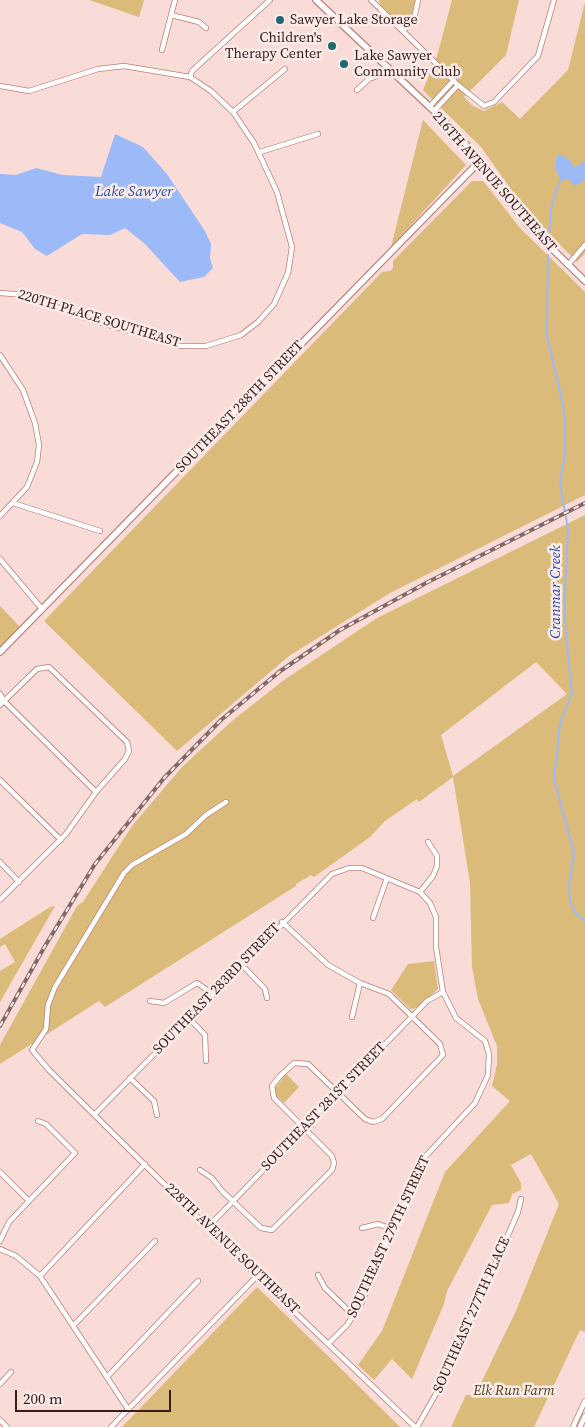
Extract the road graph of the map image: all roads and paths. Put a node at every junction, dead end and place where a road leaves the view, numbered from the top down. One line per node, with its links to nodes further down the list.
1 (175, 0): 9 (street)
2 (261, 0): 8 (street)
3 (270, 0): 8 (street)
4 (316, 0): 14 (street, 216TH AVENUE SOUTHEAST)
5 (418, 0): 11 (street)
6 (554, 0): 17 (street)
7 (374, 1): 11 (street)
8 (265, 4): 15 (street)
9 (171, 15): 10 (street); 12 (street)
10 (206, 28)
11 (403, 31): 16 (street)
12 (162, 50)
13 (285, 69): 21 (street)
14 (390, 71): 19 (street); 20 (street, 216TH AVENUE SOUTHEAST)
15 (190, 77): 18 (street); 21 (street, 220TH PLACE SOUTHEAST)
16 (454, 80): 17 (street); 20 (street)
17 (458, 85): 20 (street)
18 (0, 86)
19 (357, 90)
20 (431, 109): 24 (street, 216TH AVENUE SOUTHEAST)
21 (233, 112): 23 (street, 220TH PLACE SOUTHEAST)
22 (318, 134): 23 (street)
23 (260, 152): 28 (street, 220TH PLACE SOUTHEAST)
24 (479, 162): 26 (street, 216TH AVENUE SOUTHEAST); 34 (street, SOUTHEAST 288TH STREET)
25 (585, 245): 26 (street)
26 (568, 264): 27 (street, 216TH AVENUE SOUTHEAST)
27 (585, 281)
28 (0, 293)
29 (0, 355): 30 (street)
30 (13, 503): 31 (street); 32 (street)
31 (0, 516)
32 (100, 531)
33 (0, 559): 34 (street)
34 (42, 609): 35 (street, SOUTHEAST 288TH STREET)
35 (0, 652)
36 (0, 694): 37 (street)
37 (2, 701): 38 (street); 40 (street); 40 (street)
38 (0, 706)
39 (0, 780): 42 (street)
40 (96, 792): 42 (street)
41 (226, 802): 63 (street, 228TH AVENUE SOUTHEAST)
42 (60, 840): 46 (street)
43 (428, 842): 47 (street)
44 (0, 862): 46 (street)
45 (387, 878): 47 (street); 49 (street); 50 (street, SOUTHEAST 283RD STREET)
46 (19, 882): 48 (street)
47 (420, 892): 53 (street)
48 (0, 900)
49 (373, 918)
50 (282, 922): 51 (street, SOUTHEAST 283RD STREET); 52 (street)
51 (241, 964): 54 (street, SOUTHEAST 283RD STREET); 55 (street)
52 (360, 983): 57 (street); 58 (street)
53 (442, 992): 57 (street, SOUTHEAST 281ST STREET); 75 (street, SOUTHEAST 279TH STREET)
54 (214, 994): 56 (street); 59 (street, SOUTHEAST 283RD STREET)
55 (268, 998)
56 (150, 1001)
57 (412, 1016): 62 (street, SOUTHEAST 281ST STREET); 62 (street)
58 (352, 1017)
59 (189, 1018): 60 (street); 61 (street, SOUTHEAST 283RD STREET)
60 (206, 1061)
61 (130, 1078): 63 (street, SOUTHEAST 283RD STREET); 64 (street)
62 (338, 1093): 66 (street, SOUTHEAST 281ST STREET); 66 (street)
63 (95, 1114): 67 (street, 228TH AVENUE SOUTHEAST)
64 (157, 1115)
65 (38, 1121): 71 (street)
66 (304, 1128): 72 (street, SOUTHEAST 281ST STREET); 72 (street)
67 (145, 1164): 73 (street, 228TH AVENUE SOUTHEAST); 80 (street)
68 (200, 1170): 72 (street)
69 (0, 1172): 71 (street)
70 (521, 1199): 95 (street, SOUTHEAST 277TH PLACE)
71 (29, 1201): 76 (street)
72 (233, 1201): 73 (street, SOUTHEAST 281ST STREET)
73 (208, 1226): 81 (street, 228TH AVENUE SOUTHEAST)
74 (362, 1228): 75 (street)
75 (392, 1229): 83 (street, SOUTHEAST 279TH STREET)
76 (0, 1240)
77 (155, 1241): 84 (street)
78 (0, 1249): 80 (street)
79 (318, 1275): 83 (street)
80 (40, 1276): 84 (street)
81 (257, 1276): 85 (street, 228TH AVENUE SOUTHEAST); 90 (street)
82 (198, 1281): 87 (street)
83 (354, 1316): 85 (street, SOUTHEAST 279TH STREET)
84 (73, 1326): 87 (street)
85 (329, 1343): 95 (street, 228TH AVENUE SOUTHEAST)
86 (12, 1372): 88 (street)
87 (106, 1377): 90 (street)
88 (0, 1384)
89 (585, 1401): 96 (street)
90 (128, 1409): 94 (street)
91 (585, 1416): 97 (street)
92 (0, 1420): 93 (street)
93 (7, 1427)
94 (111, 1427)
95 (416, 1427)
96 (573, 1427)
97 (580, 1427)

